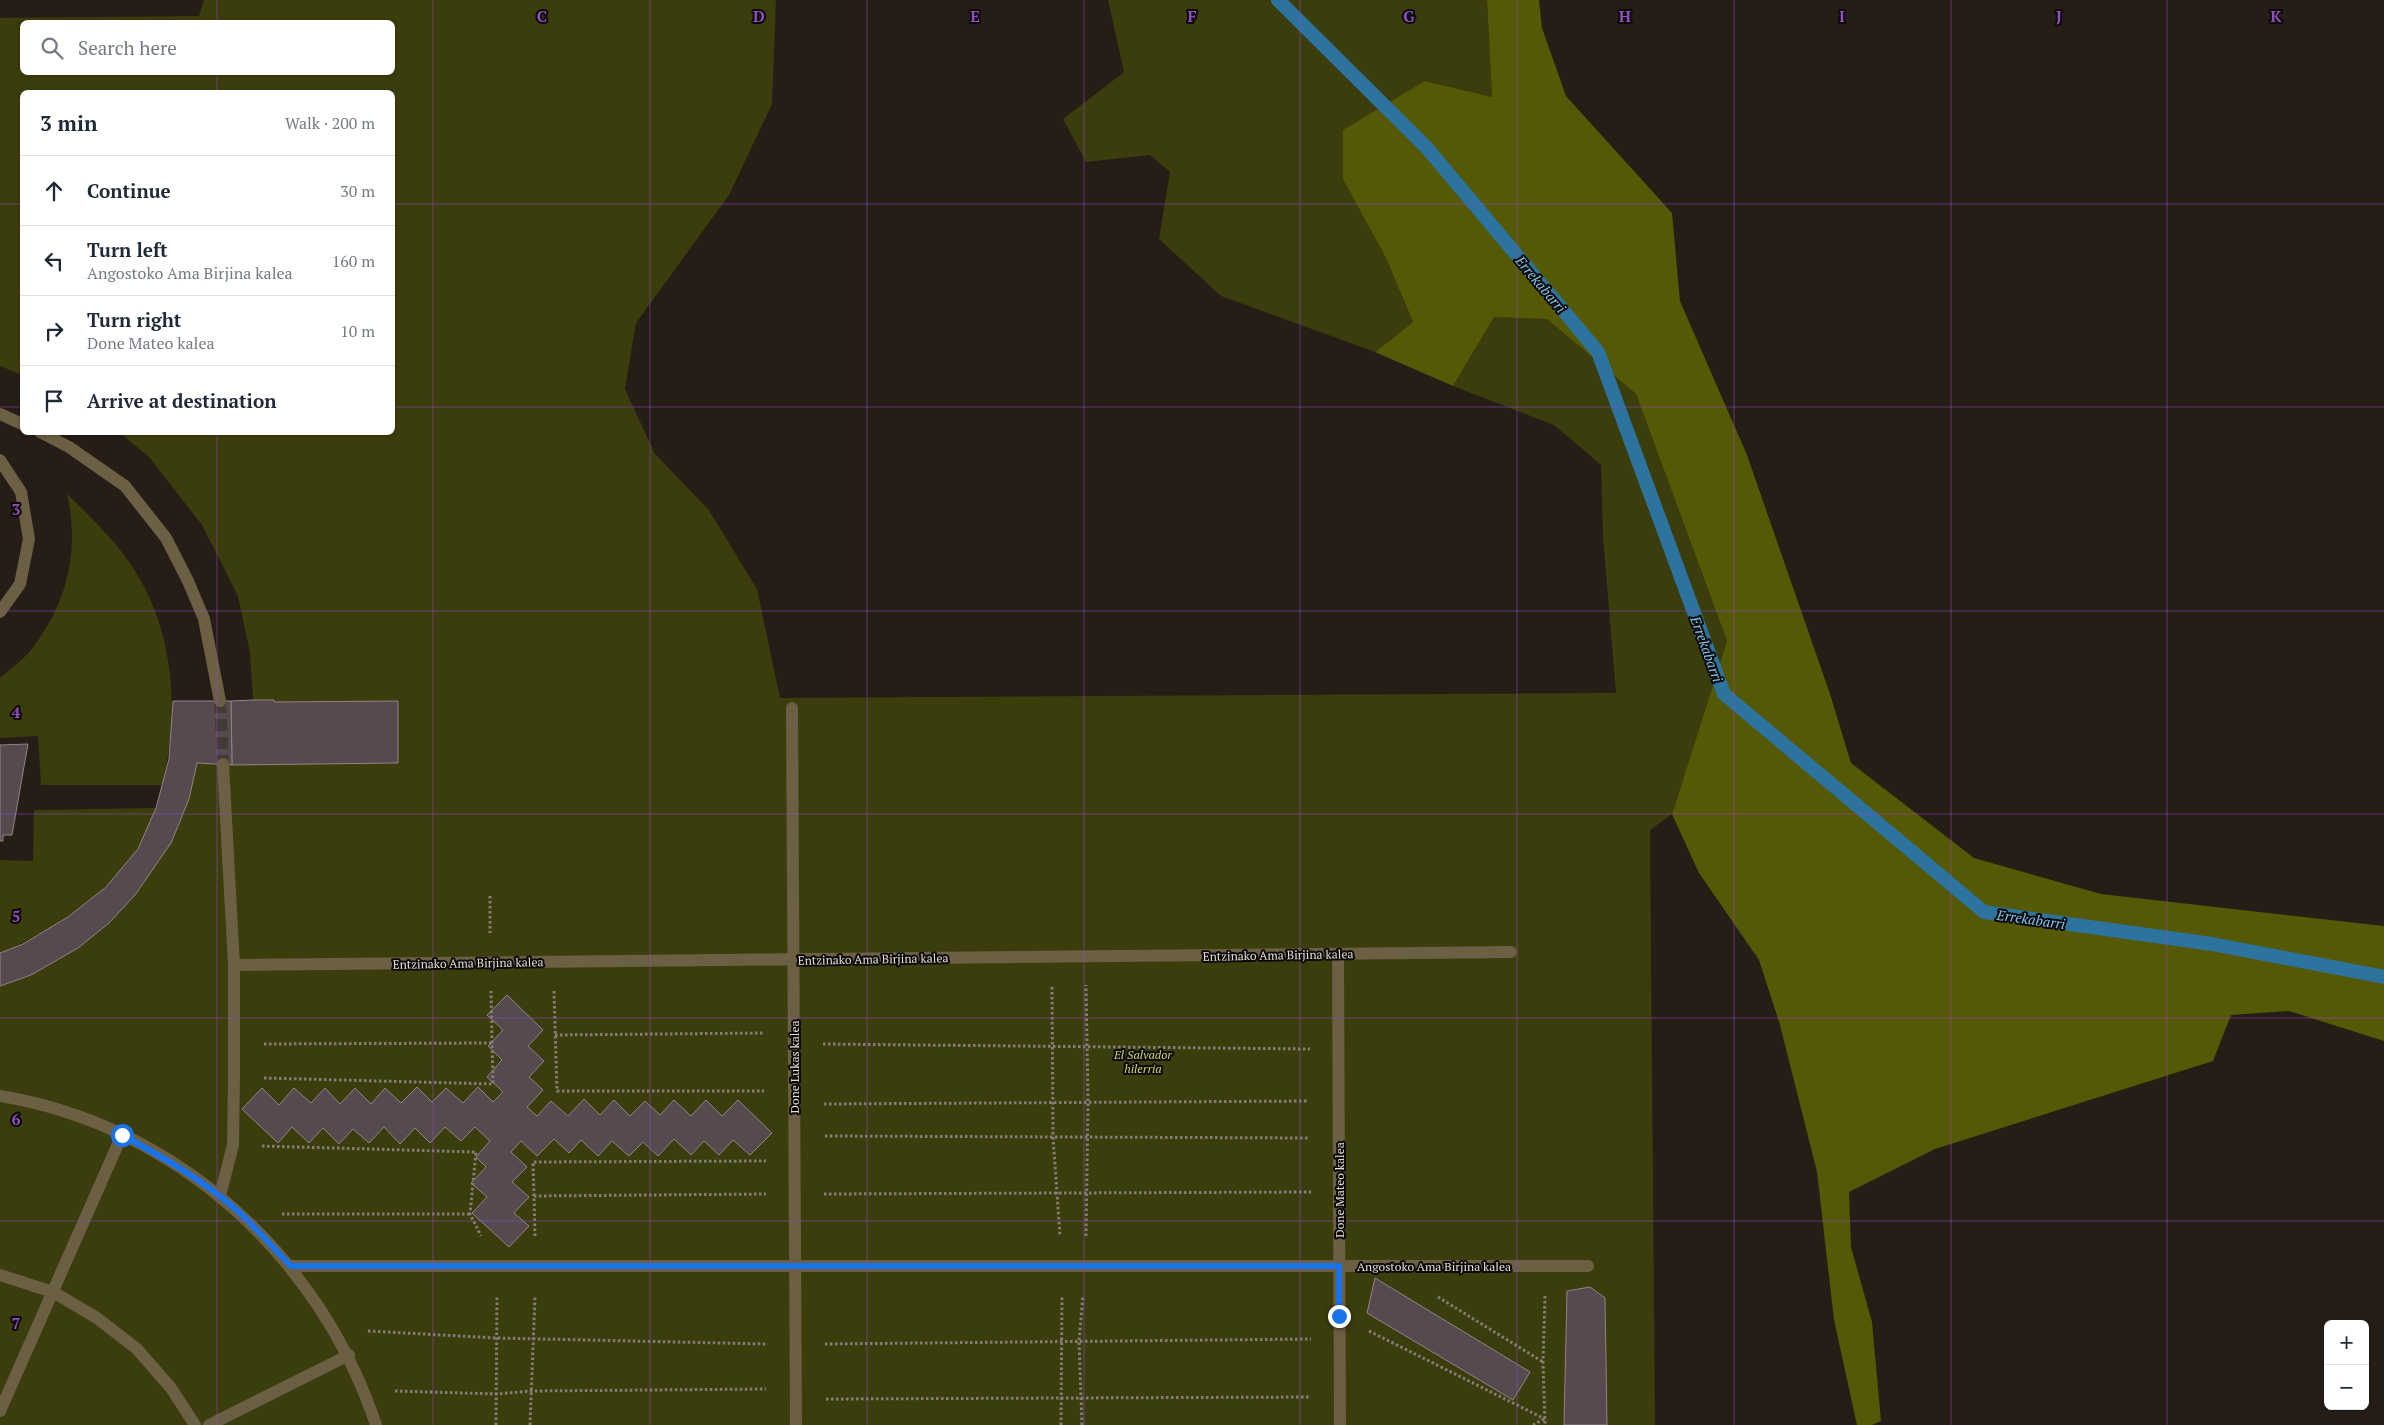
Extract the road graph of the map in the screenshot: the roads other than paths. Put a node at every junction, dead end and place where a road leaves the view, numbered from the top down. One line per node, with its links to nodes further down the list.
1 (0, 414): 2 (street)
2 (20, 423)
3 (46, 435): 6 (street)
4 (0, 460): 5 (street)
5 (0, 612)
6 (220, 701)
7 (792, 708): 11 (street, Done Lukas kalea)
8 (223, 764): 12 (street)
9 (1511, 952): 10 (street, Entzinako Ama Birjina kalea)
10 (1338, 955): 11 (street, Entzinako Ama Birjina kalea); 18 (street, Done Mateo kalea)
11 (793, 960): 12 (street, Entzinako Ama Birjina kalea); 17 (street, Done Lukas kalea)
12 (234, 965): 15 (street)
13 (0, 1096): 14 (street)
14 (122, 1135): 15 (street); 21 (street)
15 (220, 1196): 16 (street)
16 (291, 1266): 17 (street, Angostoko Ama Birjina kalea); 22 (street)
17 (795, 1266): 18 (street, Angostoko Ama Birjina kalea); 27 (street, Done Lukas kalea)
18 (1339, 1266): 19 (street, Angostoko Ama Birjina kalea); 28 (street, Done Mateo kalea)
19 (1588, 1266)
20 (0, 1274): 21 (street)
21 (53, 1292): 23 (street); 24 (street)
22 (348, 1355): 25 (street); 26 (street)
23 (0, 1411)
24 (195, 1425)
25 (209, 1425)
26 (376, 1425)
27 (796, 1425)
28 (1340, 1425)

